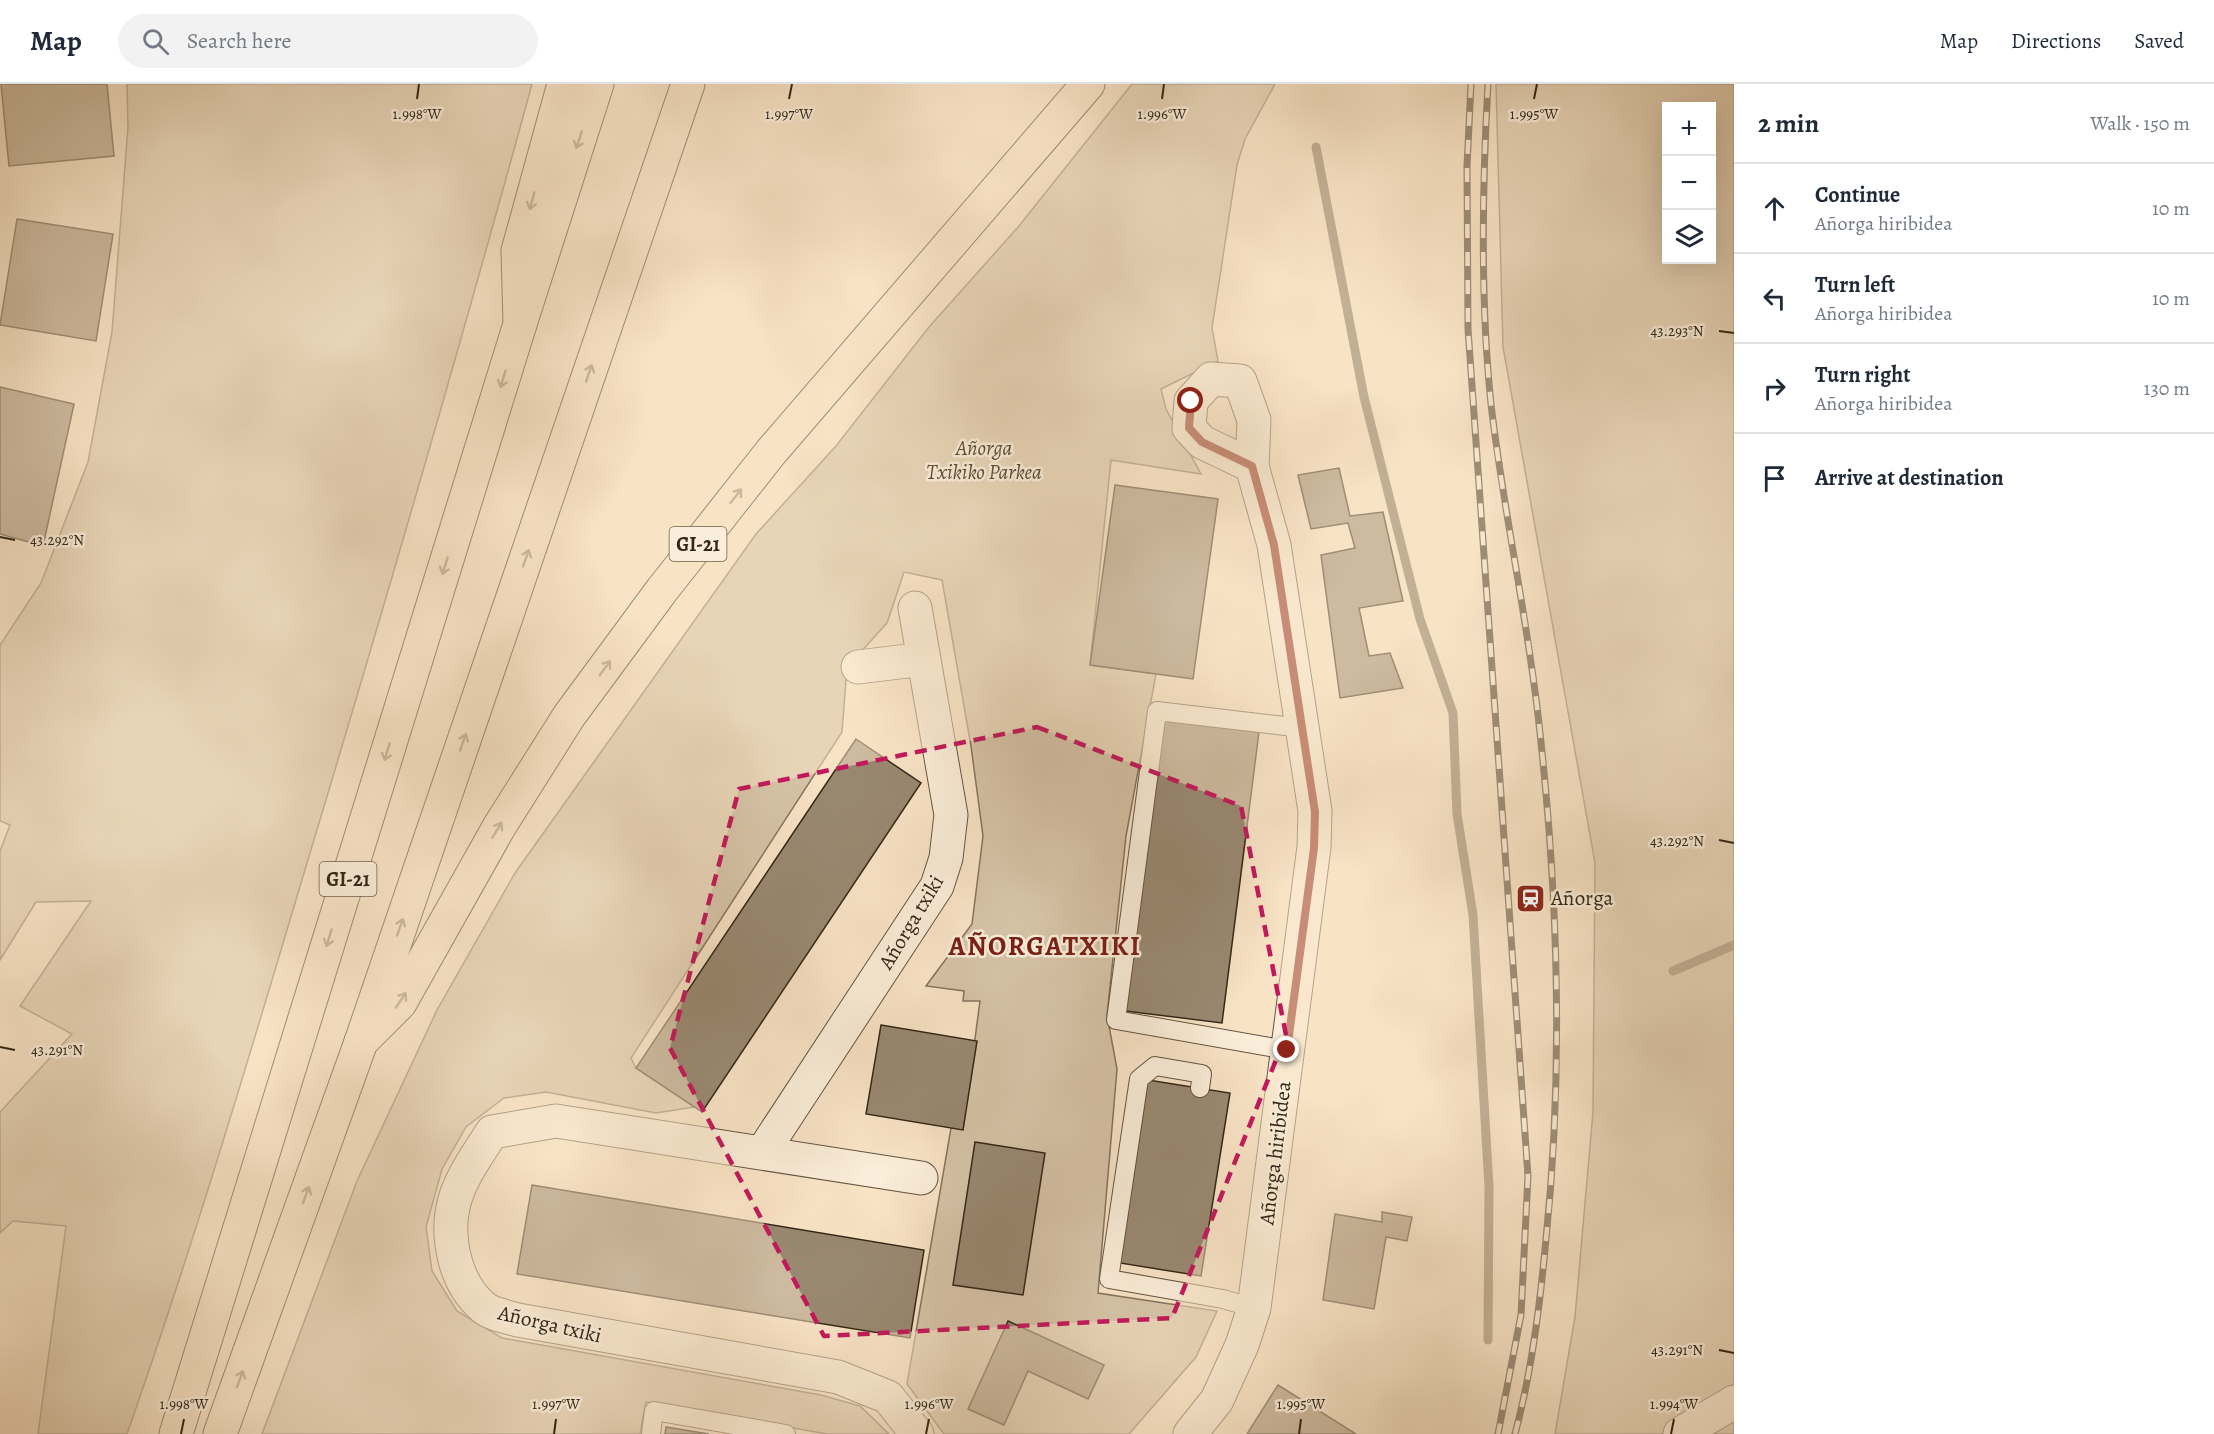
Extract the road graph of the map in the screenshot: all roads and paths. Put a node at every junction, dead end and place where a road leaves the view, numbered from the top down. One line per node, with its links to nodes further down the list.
1 (564, 84): 5 (main road, GI-21, one-way to 5)
2 (597, 84): 5 (main road, GI-21, one-way to 5)
3 (688, 84): 11 (main road, GI-21, one-way to 3)
4 (1088, 84): 11 (main road, GI-21, one-way to 4)
5 (520, 324): 18 (main road, GI-21, one-way to 18)
6 (1252, 466): 6 (street, Añorga hiribidea); 10 (street, Añorga hiribidea)
7 (915, 608): 8 (street, Añorga txiki)
8 (924, 659): 9 (street); 14 (street, Añorga txiki)
9 (858, 667)
10 (1302, 728): 12 (street, Añorga hiribidea); 12 (lane)
11 (361, 1042): 19 (main road, GI-21, one-way to 11)
12 (1287, 1050): 16 (street, Añorga hiribidea)
13 (1200, 1088): 16 (lane)
14 (762, 1153): 15 (street, Añorga txiki); 22 (street, Añorga txiki)
15 (921, 1178)
16 (1254, 1308): 23 (street, Añorga hiribidea)
17 (1734, 1402): 24 (street)
18 (176, 1434)
19 (220, 1434)
20 (651, 1434): 21 (lane)
21 (786, 1434)
22 (917, 1434)
23 (1190, 1434)
24 (1680, 1434)

